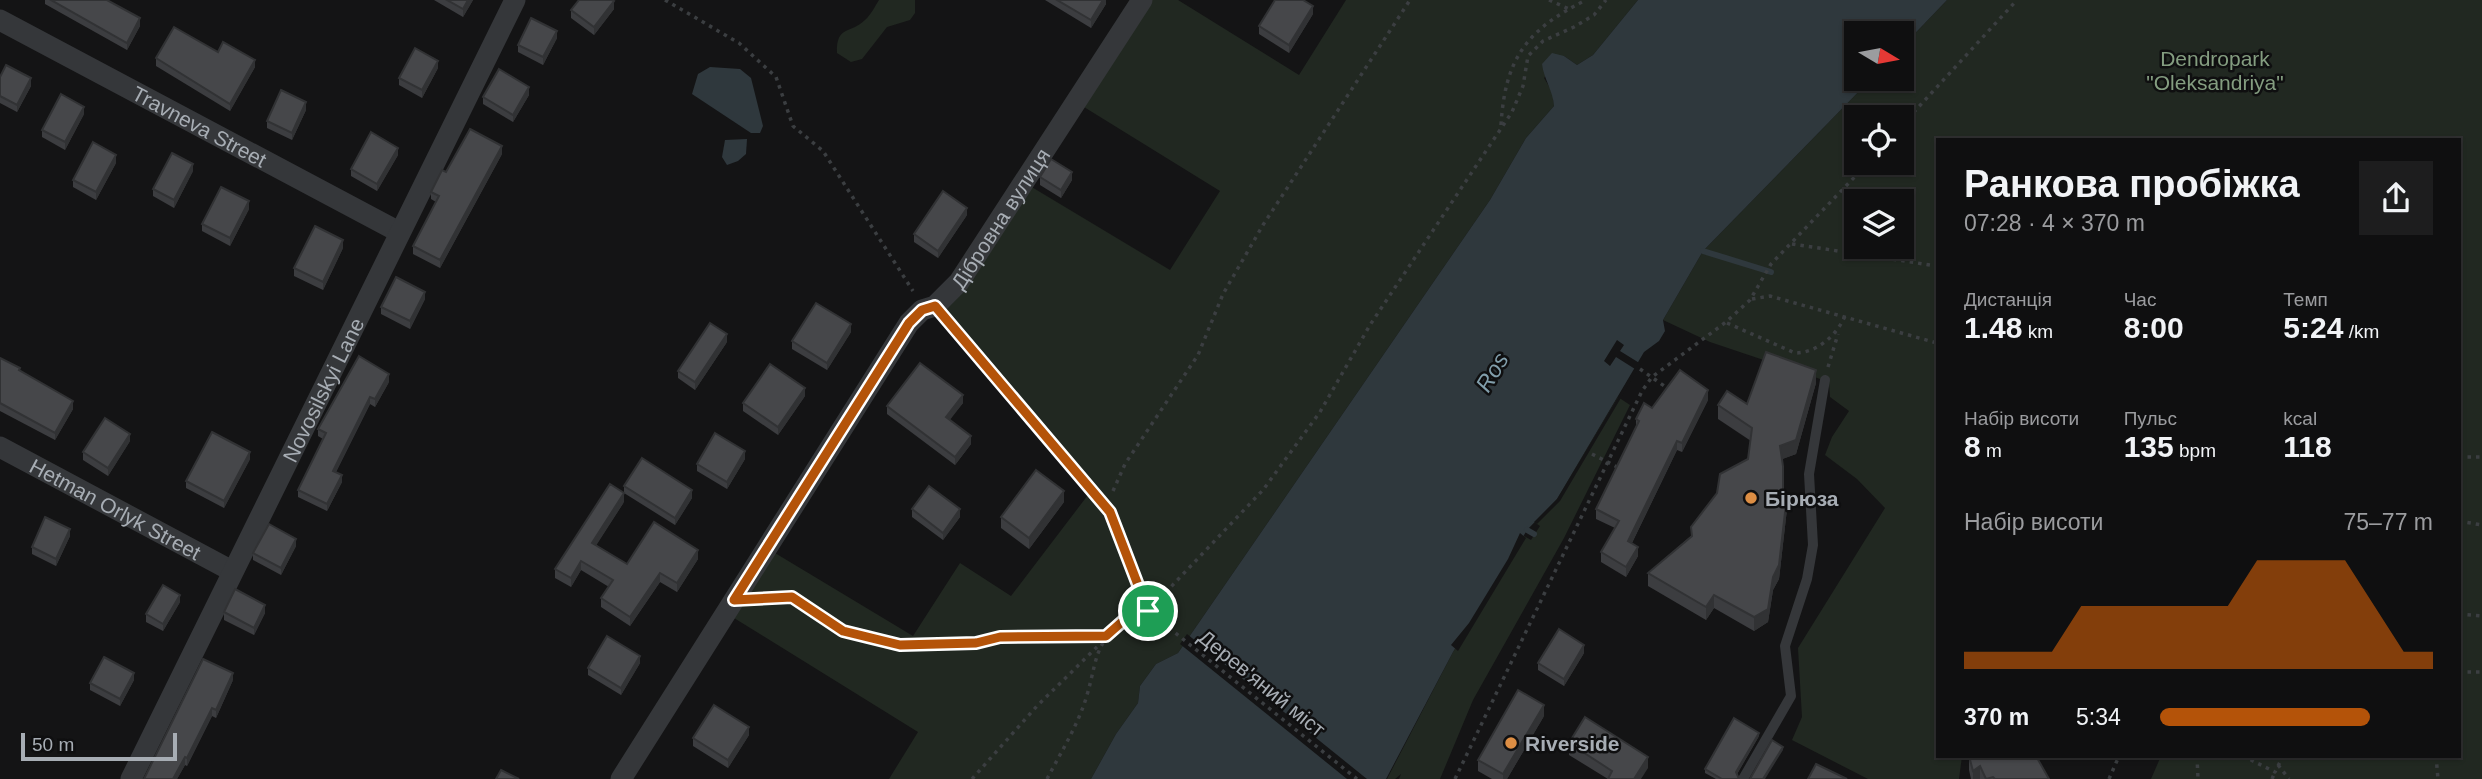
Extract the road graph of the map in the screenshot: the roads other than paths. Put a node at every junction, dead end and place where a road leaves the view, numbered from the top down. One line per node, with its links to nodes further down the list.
1 (515, 0): 4 (street, Novosilskyi Lane)
2 (1142, 0): 5 (street, Дібровна вулиця)
3 (0, 20): 4 (street, Travneva Street)
4 (399, 232): 9 (street, Novosilskyi Lane)
5 (935, 306): 8 (lane); 11 (street, Дібровна вулиця)
6 (1825, 380): 12 (lane)
7 (0, 447): 9 (street, Hetman Orlyk Street)
8 (1110, 512)
9 (232, 570): 10 (street, Novosilskyi Lane)
10 (131, 779)
11 (621, 779)
12 (1743, 779)

